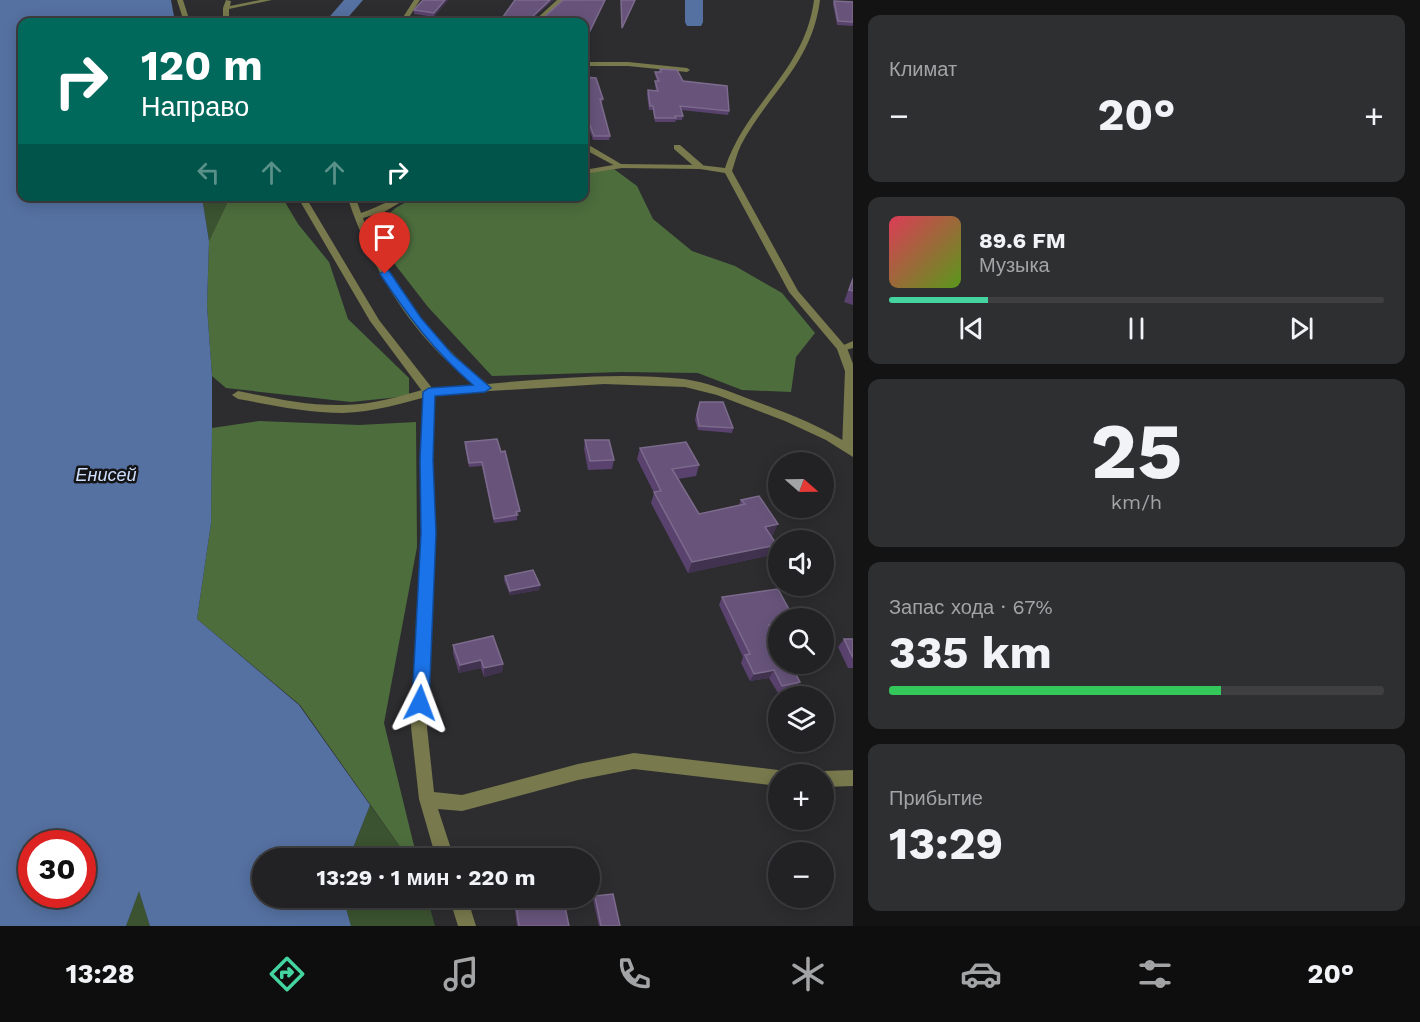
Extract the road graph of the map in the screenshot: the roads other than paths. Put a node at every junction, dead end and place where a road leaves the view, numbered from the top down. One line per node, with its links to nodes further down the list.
1 (180, 0): 8 (street)
2 (229, 0): 7 (street)
3 (269, 0): 7 (street)
4 (417, 0): 10 (street)
5 (560, 0): 11 (street)
6 (817, 0): 19 (street)
7 (226, 8): 9 (street)
8 (186, 18)
9 (226, 18)
10 (406, 18)
11 (540, 18)
12 (588, 64): 13 (street)
13 (687, 70)
14 (677, 147): 17 (street)
15 (588, 148): 16 (street)
16 (619, 166): 17 (street); 18 (street)
17 (700, 167): 19 (street)
18 (588, 171)
19 (728, 171): 25 (street)
20 (304, 201): 27 (street)
21 (352, 201): 23 (street)
22 (398, 201): 23 (street)
23 (357, 217): 26 (street)
24 (853, 344): 25 (street)
25 (842, 348): 29 (street)
26 (485, 388): 27 (street); 30 (street)
27 (429, 392): 28 (street); 34 (street)
28 (238, 395)
29 (851, 403): 30 (street)
30 (850, 451)
31 (768, 777): 34 (street)
32 (853, 778): 33 (street)
33 (834, 779)
34 (428, 799): 35 (street)
35 (442, 848)
36 (461, 908): 37 (street)
37 (467, 926)

